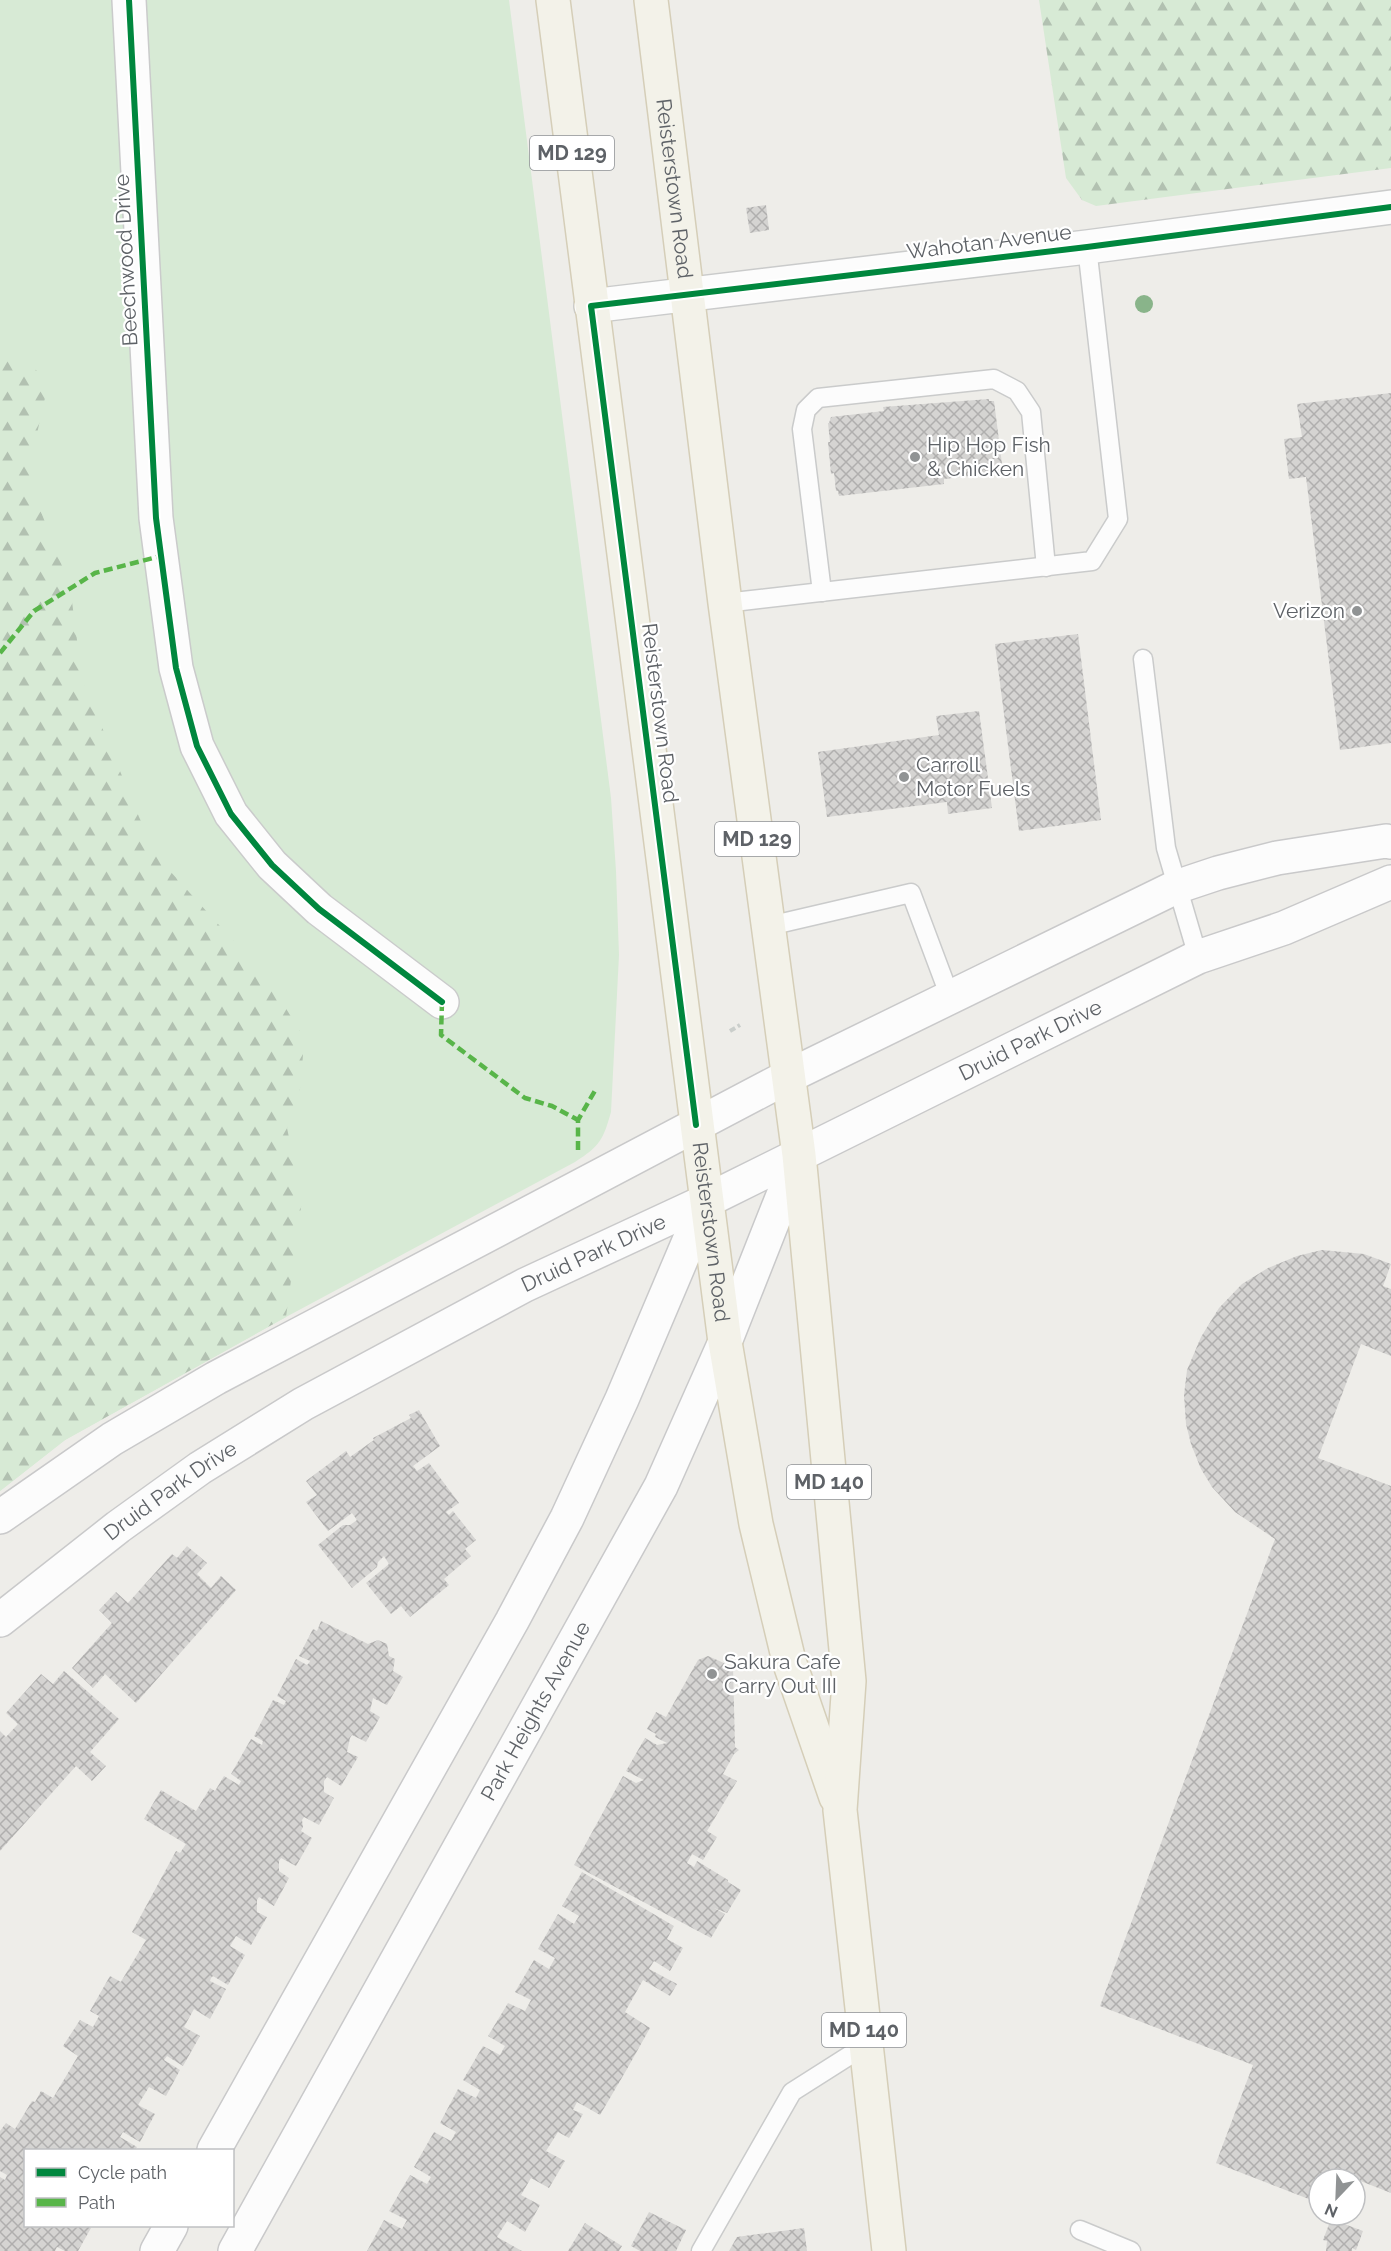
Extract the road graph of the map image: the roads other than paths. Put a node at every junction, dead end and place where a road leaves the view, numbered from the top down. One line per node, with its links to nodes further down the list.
1 (129, 0): 18 (main road, Beechwood Drive)
2 (553, 0): 7 (main road, Reisterstown Road / MD 129)
3 (651, 0): 6 (main road, Reisterstown Road / MD 129)
4 (1391, 207): 5 (main road, Wahotan Avenue)
5 (1086, 247): 6 (main road, Wahotan Avenue); 8 (lane)
6 (688, 295): 7 (main road, Wahotan Avenue); 10 (main road, Reisterstown Road / MD 129)
7 (591, 306): 20 (main road, Reisterstown Road / MD 129)
8 (1046, 567): 9 (lane); 9 (lane)
9 (822, 592): 10 (lane)
10 (725, 603): 15 (main road, Reisterstown Road / MD 129)
11 (1143, 659): 14 (lane)
12 (1391, 842): 14 (main road)
13 (1391, 882): 16 (main road, Druid Park Drive)
14 (1176, 887): 16 (lane); 17 (main road)
15 (769, 926): 17 (lane); 19 (main road, Reisterstown Road / MD 129)
16 (1198, 957): 21 (main road, Druid Park Drive)
17 (950, 998): 19 (main road)
18 (442, 1002)
19 (789, 1076): 20 (main road); 21 (main road, Reisterstown Road / MD 129)
20 (696, 1125): 22 (main road, Reisterstown Road / MD 129); 24 (main road)
21 (799, 1155): 22 (main road, Druid Park Drive); 23 (main road, Park Heights Avenue / MD 129); 26 (main road, Reisterstown Road / MD 140)
22 (706, 1201): 23 (main road, Reisterstown Road / MD 140); 25 (main road, Druid Park Drive); 28 (main road)
23 (725, 1342): 26 (main road, Reisterstown Road / MD 140); 32 (main road, Park Heights Avenue / MD 129)
24 (0, 1517)
25 (0, 1620)
26 (840, 1810): 27 (main road, Reisterstown Road / MD 140)
27 (866, 2045): 33 (lane); 34 (main road, Reisterstown Road / MD 140)
28 (215, 2149)
29 (170, 2227): 31 (main road)
30 (1080, 2230): 35 (lane)
31 (157, 2251)
32 (235, 2251)
33 (701, 2251)
34 (889, 2251)
35 (1131, 2251)

